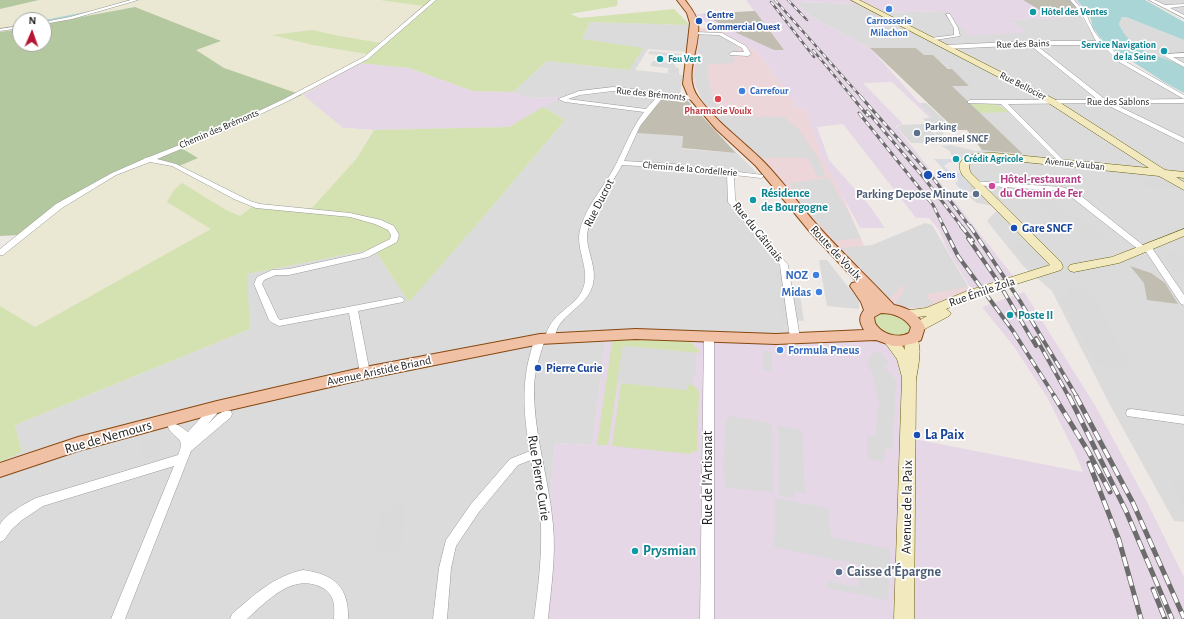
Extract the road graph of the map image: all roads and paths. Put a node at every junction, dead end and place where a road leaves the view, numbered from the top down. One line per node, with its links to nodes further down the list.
1 (136, 0): 11 (street)
2 (434, 0): 33 (street, Chemin des Brémonts)
3 (854, 0): 15 (main road, Rue Bellocier)
4 (1072, 0): 17 (street)
5 (1151, 0): 8 (street)
6 (683, 2): 14 (main road, Route de Voulx)
7 (1184, 5): 8 (street)
8 (1164, 7): 10 (street)
9 (948, 15): 15 (street)
10 (1184, 17)
11 (52, 21)
12 (12, 28): 13 (street)
13 (0, 30)
14 (694, 33): 19 (street); 24 (main road, Route de Voulx)
15 (931, 40): 18 (main road, Rue Bellocier)
16 (1031, 43): 17 (street, Rue des Bains); 18 (street, Rue des Bains); 29 (street)
17 (1100, 43): 23 (street)
18 (946, 47): 28 (main road, Rue Bellocier)
19 (732, 54)
20 (1184, 55): 21 (street)
21 (1184, 65)
22 (662, 95): 24 (street, Rue des Brémonts); 30 (street, Rue Ducrot); 30 (street, Rue des Brémonts)
23 (1184, 97)
24 (694, 98): 31 (main road, Route de Voulx)
25 (1184, 101): 29 (street, Rue des Sablons)
26 (970, 102): 27 (street, Rue des Sablons)
27 (1003, 102): 28 (street, Rue des Sablons); 35 (street)
28 (1053, 102): 29 (street, Rue des Sablons); 37 (main road, Rue Bellocier)
29 (1105, 102): 32 (street)
30 (649, 111): 34 (street, Rue Ducrot)
31 (719, 127): 39 (main road, Route de Voulx); 48 (main road, Route de Voulx)
32 (1184, 141)
33 (147, 159): 44 (street, Chemin des Brémonts); 49 (street)
34 (620, 163): 36 (street, Chemin de la Cordellerie); 57 (street, Rue Ducrot)
35 (1063, 163): 37 (main road, Avenue Vauban); 40 (main road, Avenue Vauban)
36 (730, 172): 39 (street, Chemin de la Cordellerie); 56 (street, Rue du Gâtinais)
37 (1160, 173): 38 (main road, Avenue Vauban); 41 (main road, Rue Bellocier)
38 (1184, 175)
39 (761, 176): 51 (main road, Route de Voulx)
40 (975, 183): 43 (street); 45 (main road)
41 (1184, 187)
42 (1184, 232): 43 (main road, Rue Émile Zola)
43 (1145, 248): 45 (main road, Rue Émile Zola); 47 (street)
44 (0, 253)
45 (1063, 268): 50 (main road, Rue Émile Zola); 52 (main road, Rue Émile Zola)
46 (400, 300): 49 (street)
47 (1184, 302)
48 (890, 308): 50 (main road); 51 (main road)
49 (353, 309): 58 (street)
50 (907, 314): 52 (main road)
51 (869, 317): 54 (main road); 55 (main road)
52 (914, 333): 55 (main road); 59 (main road)
53 (709, 336): 56 (main road, Avenue Aristide Briand); 57 (main road, Avenue Aristide Briand); 74 (street, Rue de l'Artisanat)
54 (813, 337): 55 (main road); 56 (main road, Avenue Aristide Briand)
55 (884, 337): 59 (main road, Avenue de la Paix)
56 (795, 338)
57 (545, 339): 58 (main road, Avenue Aristide Briand); 66 (street, Rue Pierre Curie)
58 (365, 374): 61 (main road, Avenue Aristide Briand)
59 (909, 388): 75 (main road, Avenue de la Paix)
60 (1131, 413): 62 (street)
61 (216, 416): 63 (main road); 64 (main road, Rue de Nemours); 65 (street)
62 (1184, 420)
63 (173, 427): 64 (main road); 65 (street)
64 (115, 435): 67 (main road, Rue de Nemours)
65 (185, 449): 68 (street); 69 (street)
66 (535, 454): 72 (street); 73 (street, Rue Pierre Curie)
67 (0, 470)
68 (0, 536)
69 (118, 619)
70 (237, 619): 71 (street)
71 (341, 619)
72 (440, 619)
73 (541, 619)
74 (707, 619)
75 (904, 619)

